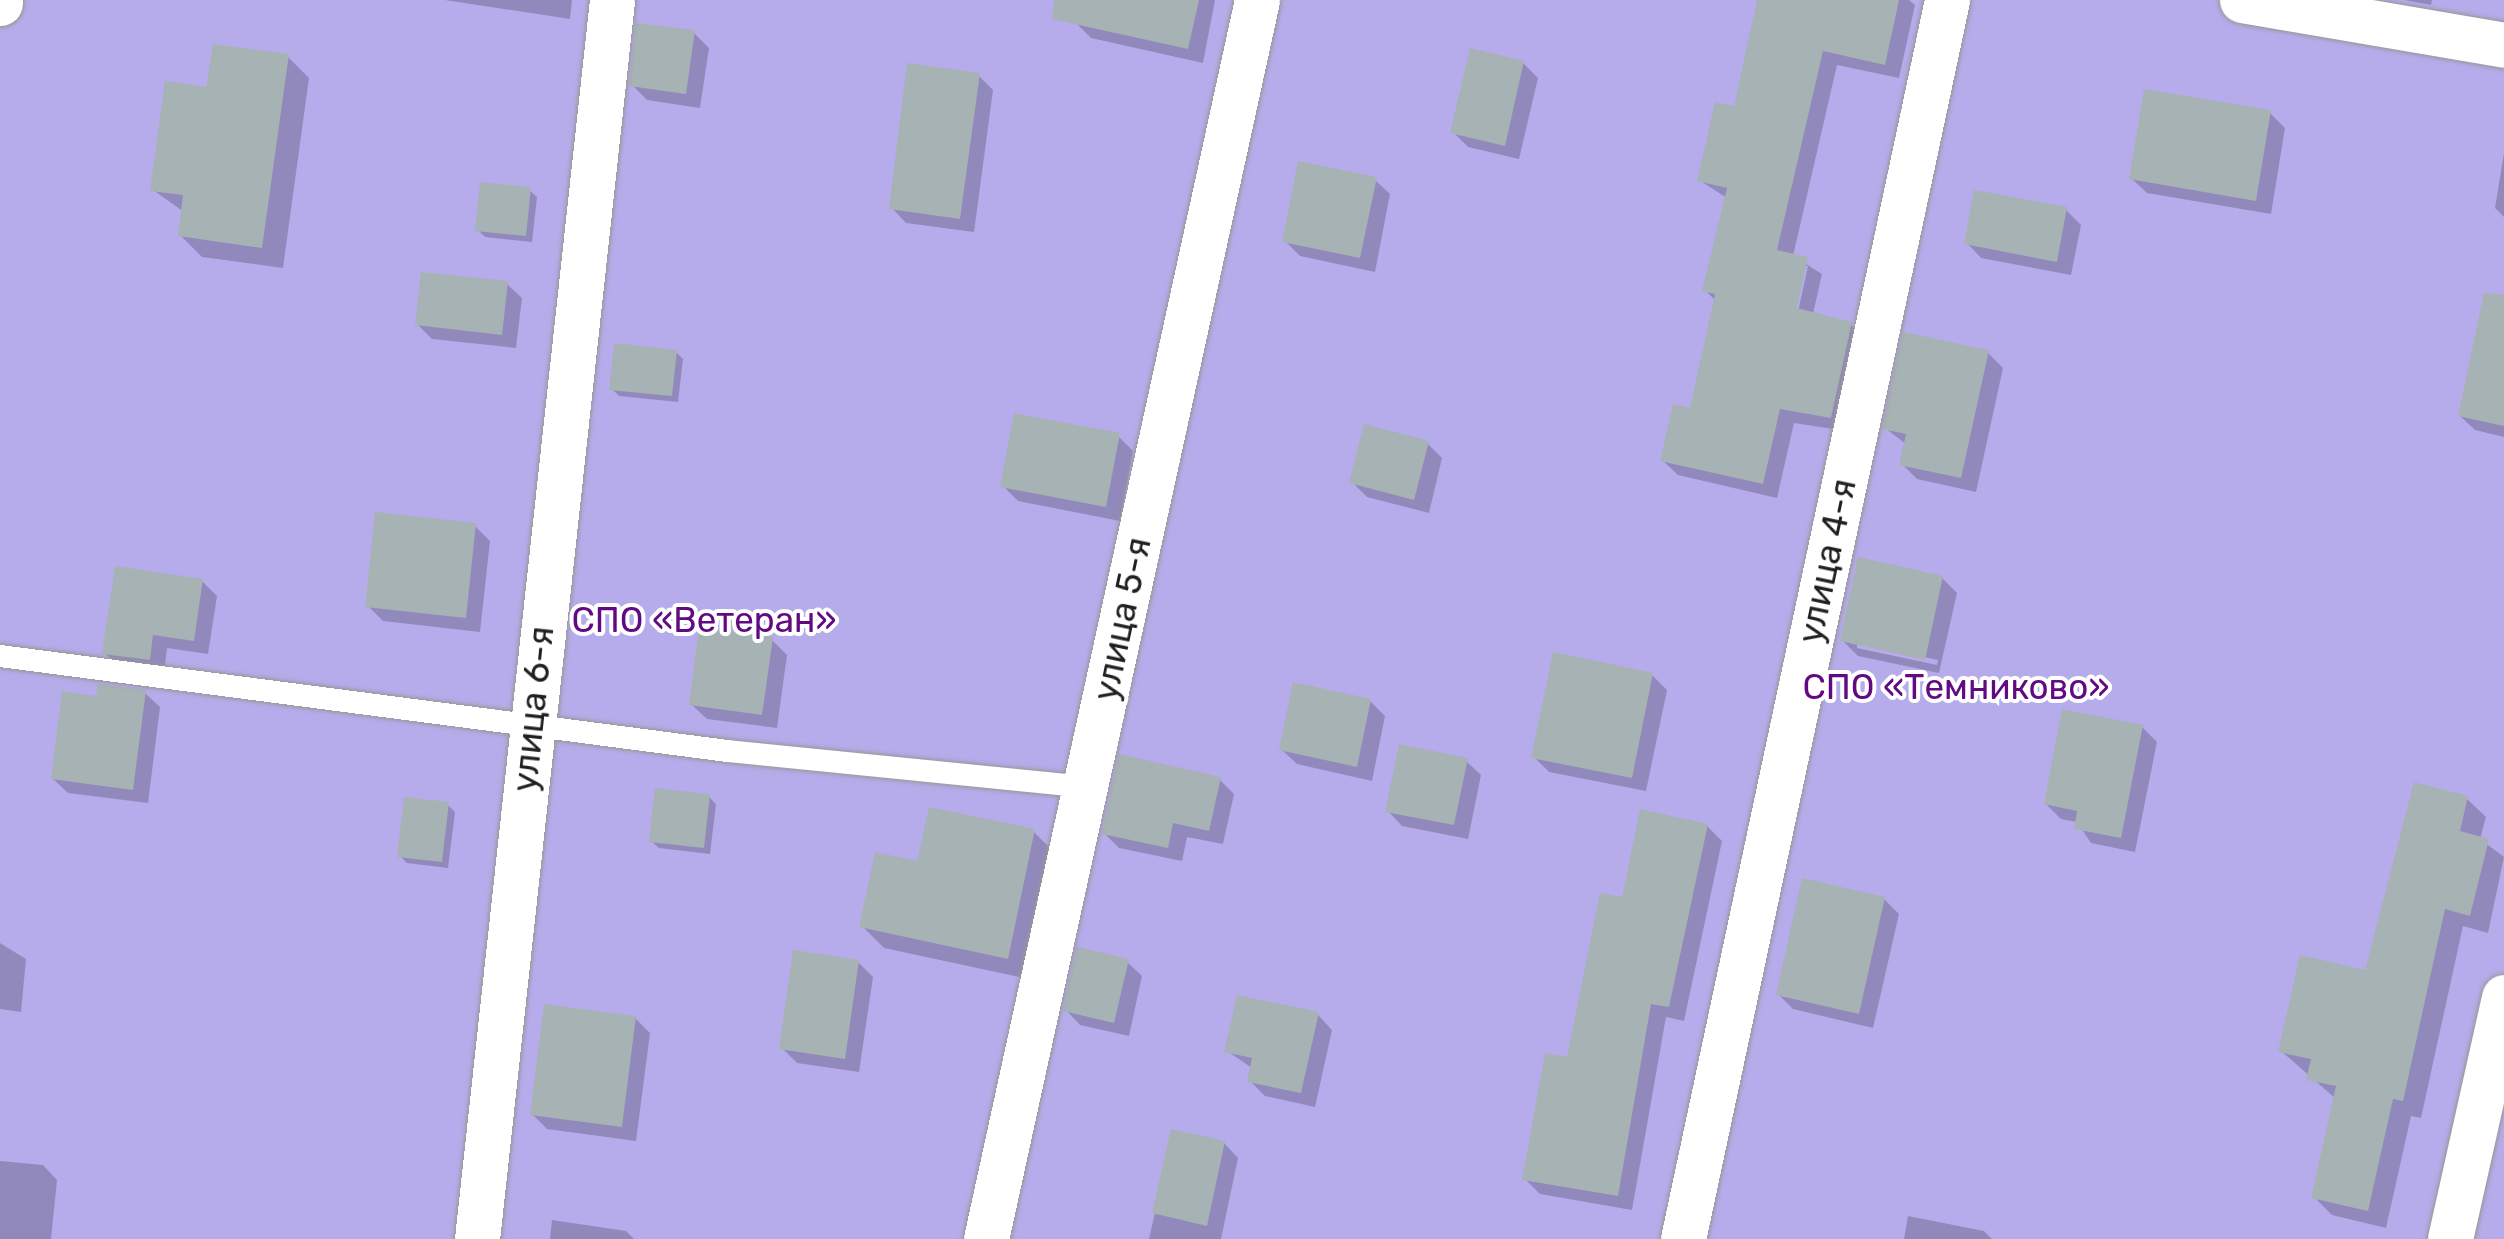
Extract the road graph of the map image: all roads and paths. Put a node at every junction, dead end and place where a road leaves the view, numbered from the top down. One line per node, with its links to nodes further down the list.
1 (612, 0): 7 (street, улица 6-я)
2 (1257, 0): 8 (street, улица 5-я)
3 (1946, 0): 12 (street, улица 4-я)
4 (2242, 0): 5 (street)
5 (2504, 45)
6 (0, 656): 7 (lane)
7 (531, 725): 8 (lane); 10 (street, улица 6-я)
8 (1085, 787): 11 (street, улица 5-я)
9 (2504, 997): 13 (street)
10 (477, 1239)
11 (986, 1239)
12 (1683, 1239)
13 (2450, 1239)

